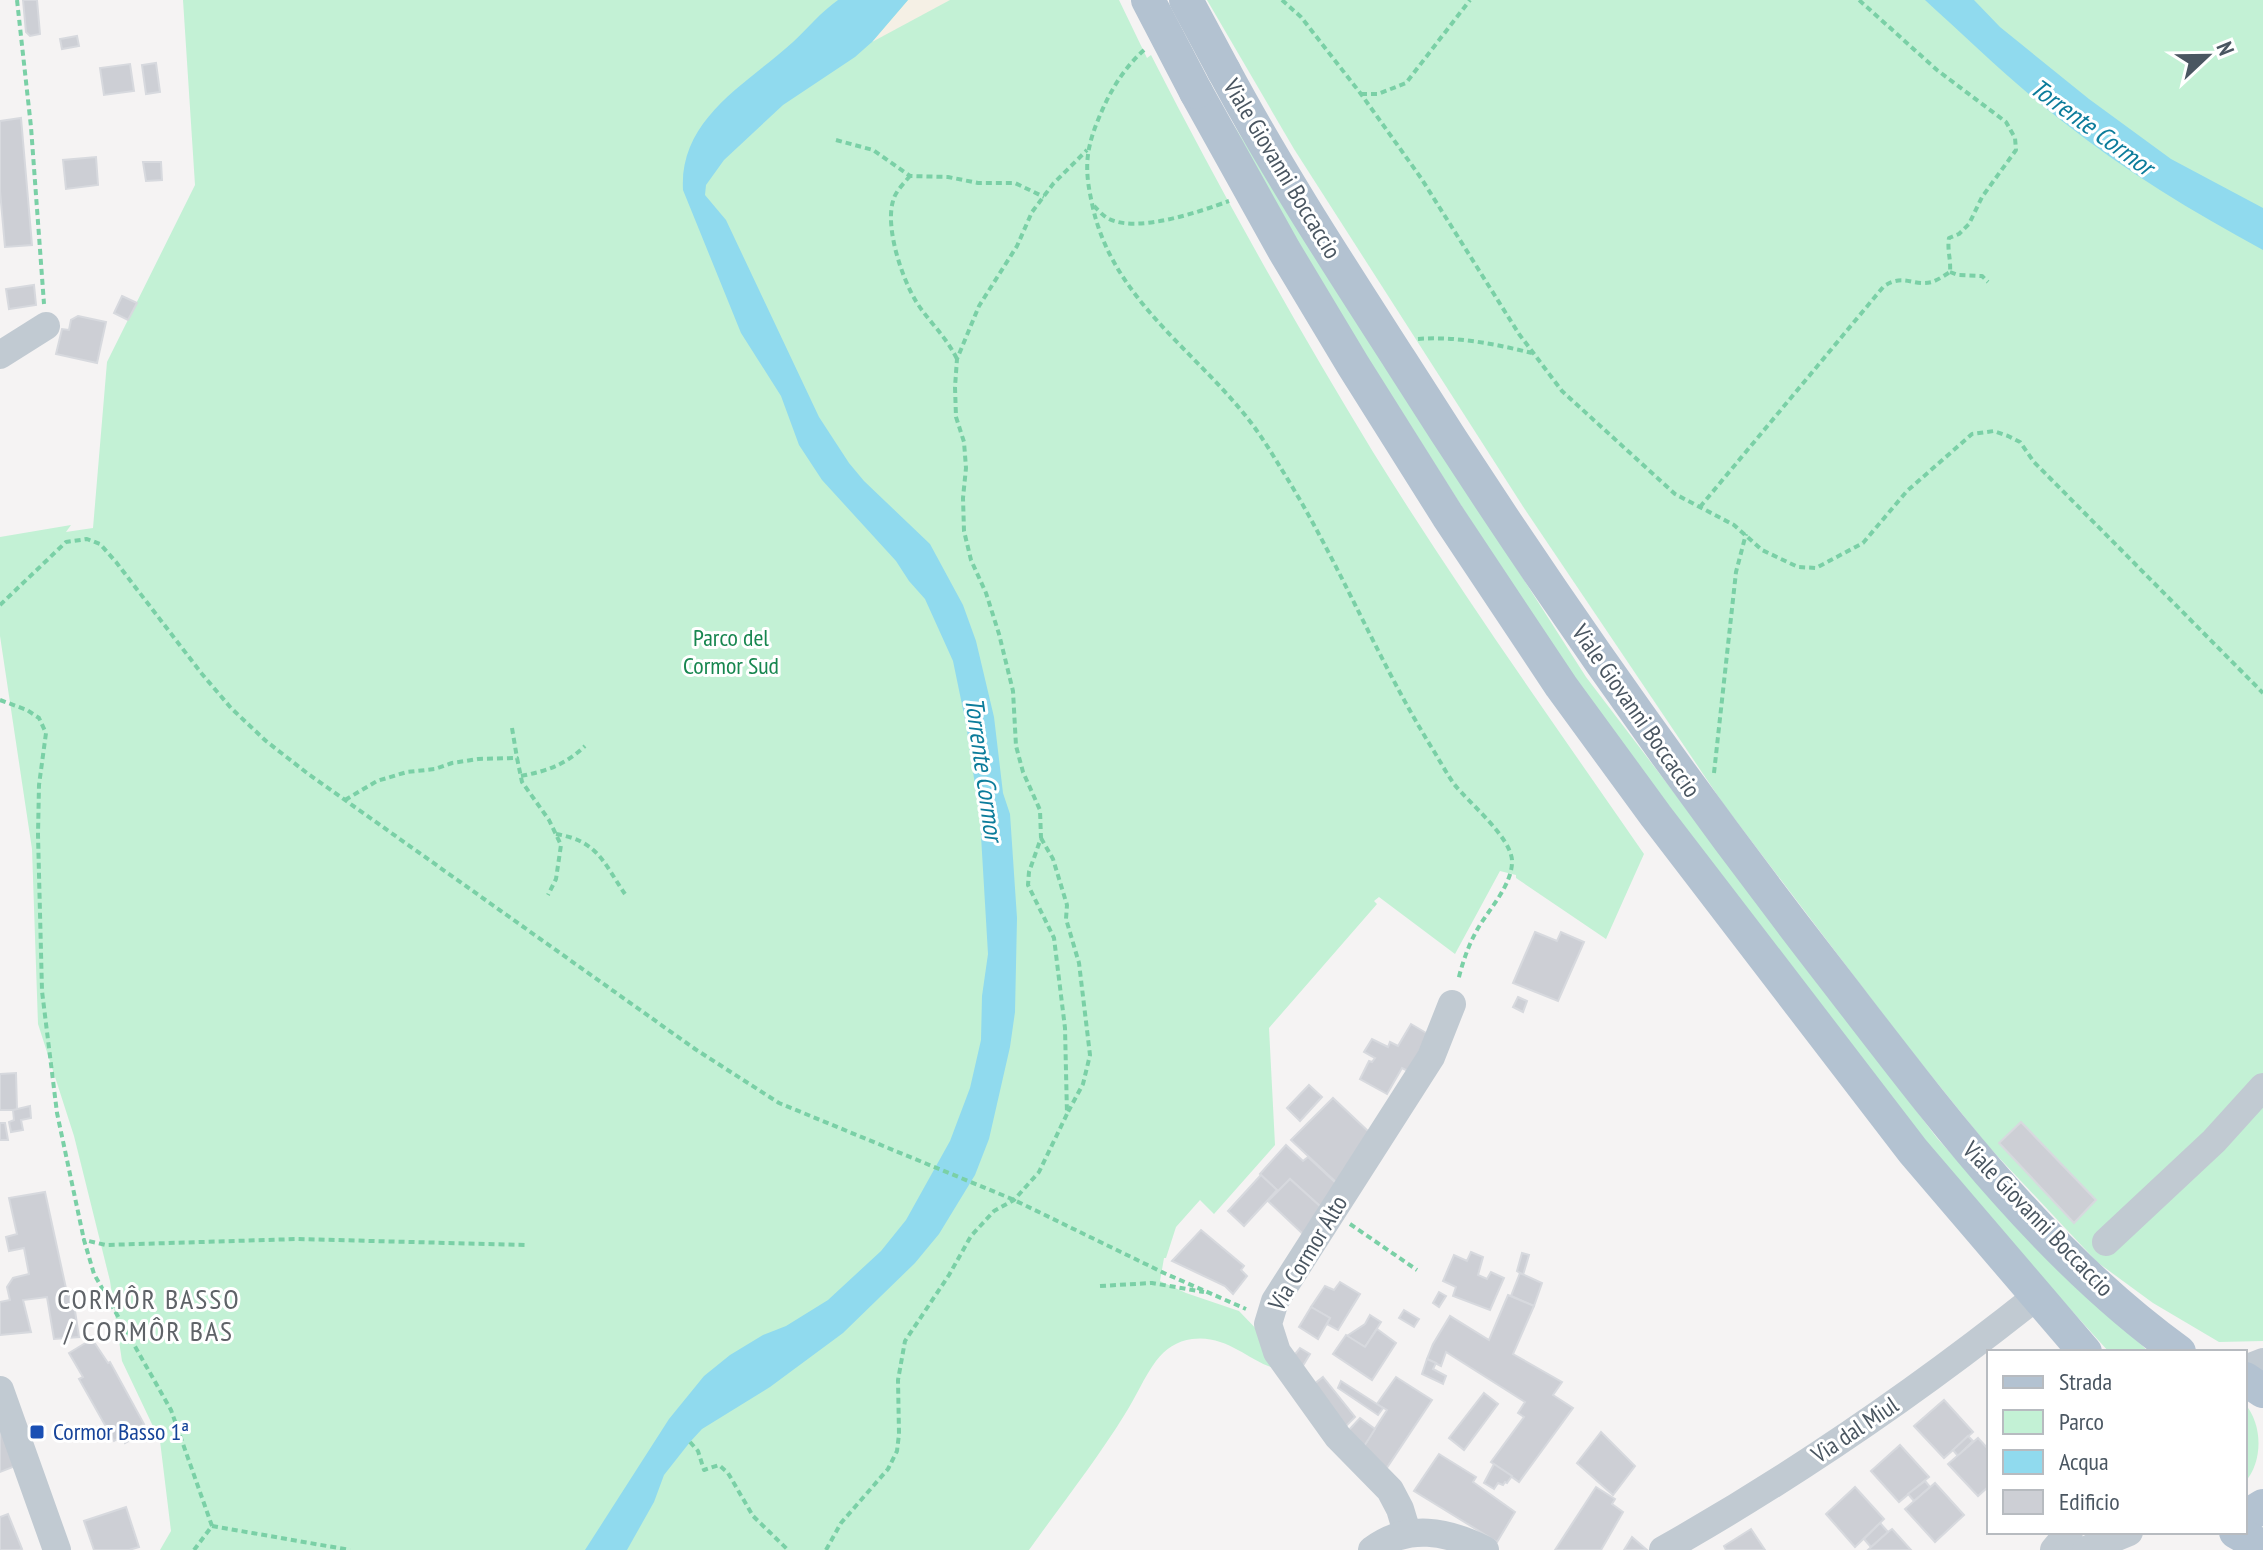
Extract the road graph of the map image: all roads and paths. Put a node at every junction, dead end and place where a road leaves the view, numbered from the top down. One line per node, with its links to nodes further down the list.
1 (17, 0): 17 (path)
2 (1148, 0): 12 (main road, Viale Giovanni Boccaccio, bridge)
3 (1186, 0): 18 (main road, Viale Giovanni Boccaccio, bridge)
4 (1282, 0): 8 (path)
5 (1470, 0): 8 (path)
6 (1859, 0): 15 (path)
7 (1146, 49): 10 (path)
8 (1361, 94): 19 (path)
9 (836, 140): 11 (path)
10 (1087, 150): 13 (path); 14 (path)
11 (910, 176): 13 (path); 21 (path)
12 (1251, 192): 14 (path); 48 (main road, Viale Giovanni Boccaccio)
13 (1044, 197): 21 (path)
14 (1092, 205): 37 (path)
15 (1950, 272): 16 (path); 22 (path)
16 (1988, 282)
17 (46, 326): 20 (street)
18 (1388, 341): 19 (path); 51 (main road, Viale Giovanni Boccaccio)
19 (1533, 353): 22 (path)
20 (0, 355)
21 (957, 359): 34 (path)
22 (1700, 507): 23 (path)
23 (1746, 534): 25 (path); 30 (path)
24 (0, 605): 32 (path)
25 (2263, 693)
26 (2, 700): 42 (path)
27 (512, 728): 29 (path)
28 (585, 746): 31 (path)
29 (517, 758): 31 (path); 32 (path)
30 (1714, 774)
31 (521, 776): 33 (path)
32 (345, 800): 40 (path)
33 (556, 834): 35 (path); 36 (path)
34 (1041, 838): 39 (path); 39 (path)
35 (625, 894)
36 (548, 895)
37 (1452, 1004): 41 (street, Via Cormor Alto)
38 (2263, 1087): 43 (street)
39 (1067, 1114): 40 (path)
40 (1013, 1200): 47 (path); 64 (path)
41 (1331, 1212): 45 (path); 49 (street, Via Cormor Alto)
42 (84, 1240): 44 (path); 54 (path)
43 (2106, 1242)
44 (525, 1245)
45 (1417, 1270)
46 (1100, 1286): 47 (path)
47 (1214, 1293): 49 (path)
48 (2037, 1296): 50 (main road, Viale Giovanni Boccaccio); 67 (street, Via dal Miul)
49 (1268, 1324): 55 (street, Via Cormor Alto)
50 (2083, 1350)
51 (2176, 1350)
52 (0, 1390): 60 (street)
53 (690, 1442): 63 (path)
54 (212, 1526): 61 (path); 62 (path)
55 (1407, 1532): 65 (street); 66 (street)
56 (2067, 1534): 68 (street)
57 (2124, 1534): 69 (street)
58 (2240, 1534): 59 (main road)
59 (2263, 1547)
60 (57, 1550)
61 (194, 1550)
62 (350, 1550)
63 (788, 1550)
64 (826, 1550)
65 (1372, 1550)
66 (1485, 1550)
67 (1663, 1550)
68 (2054, 1550)
69 (2086, 1550)

